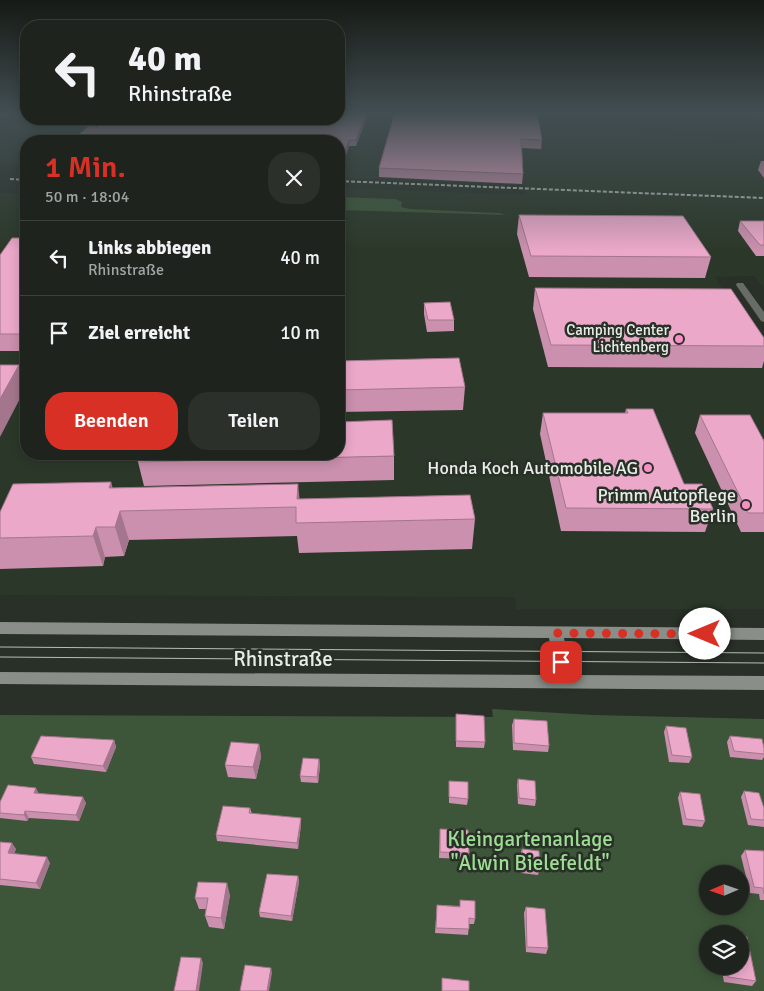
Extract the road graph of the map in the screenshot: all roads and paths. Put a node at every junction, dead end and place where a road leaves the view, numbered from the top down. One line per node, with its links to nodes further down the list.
1 (740, 285): 2 (street)
2 (764, 320)
3 (0, 628): 4 (main road, Rhinstraße)
4 (555, 633): 5 (main road, Rhinstraße); 7 (main road)
5 (764, 634)
6 (0, 678): 7 (main road, Rhinstraße)
7 (565, 683): 8 (main road, Rhinstraße)
8 (764, 683)

